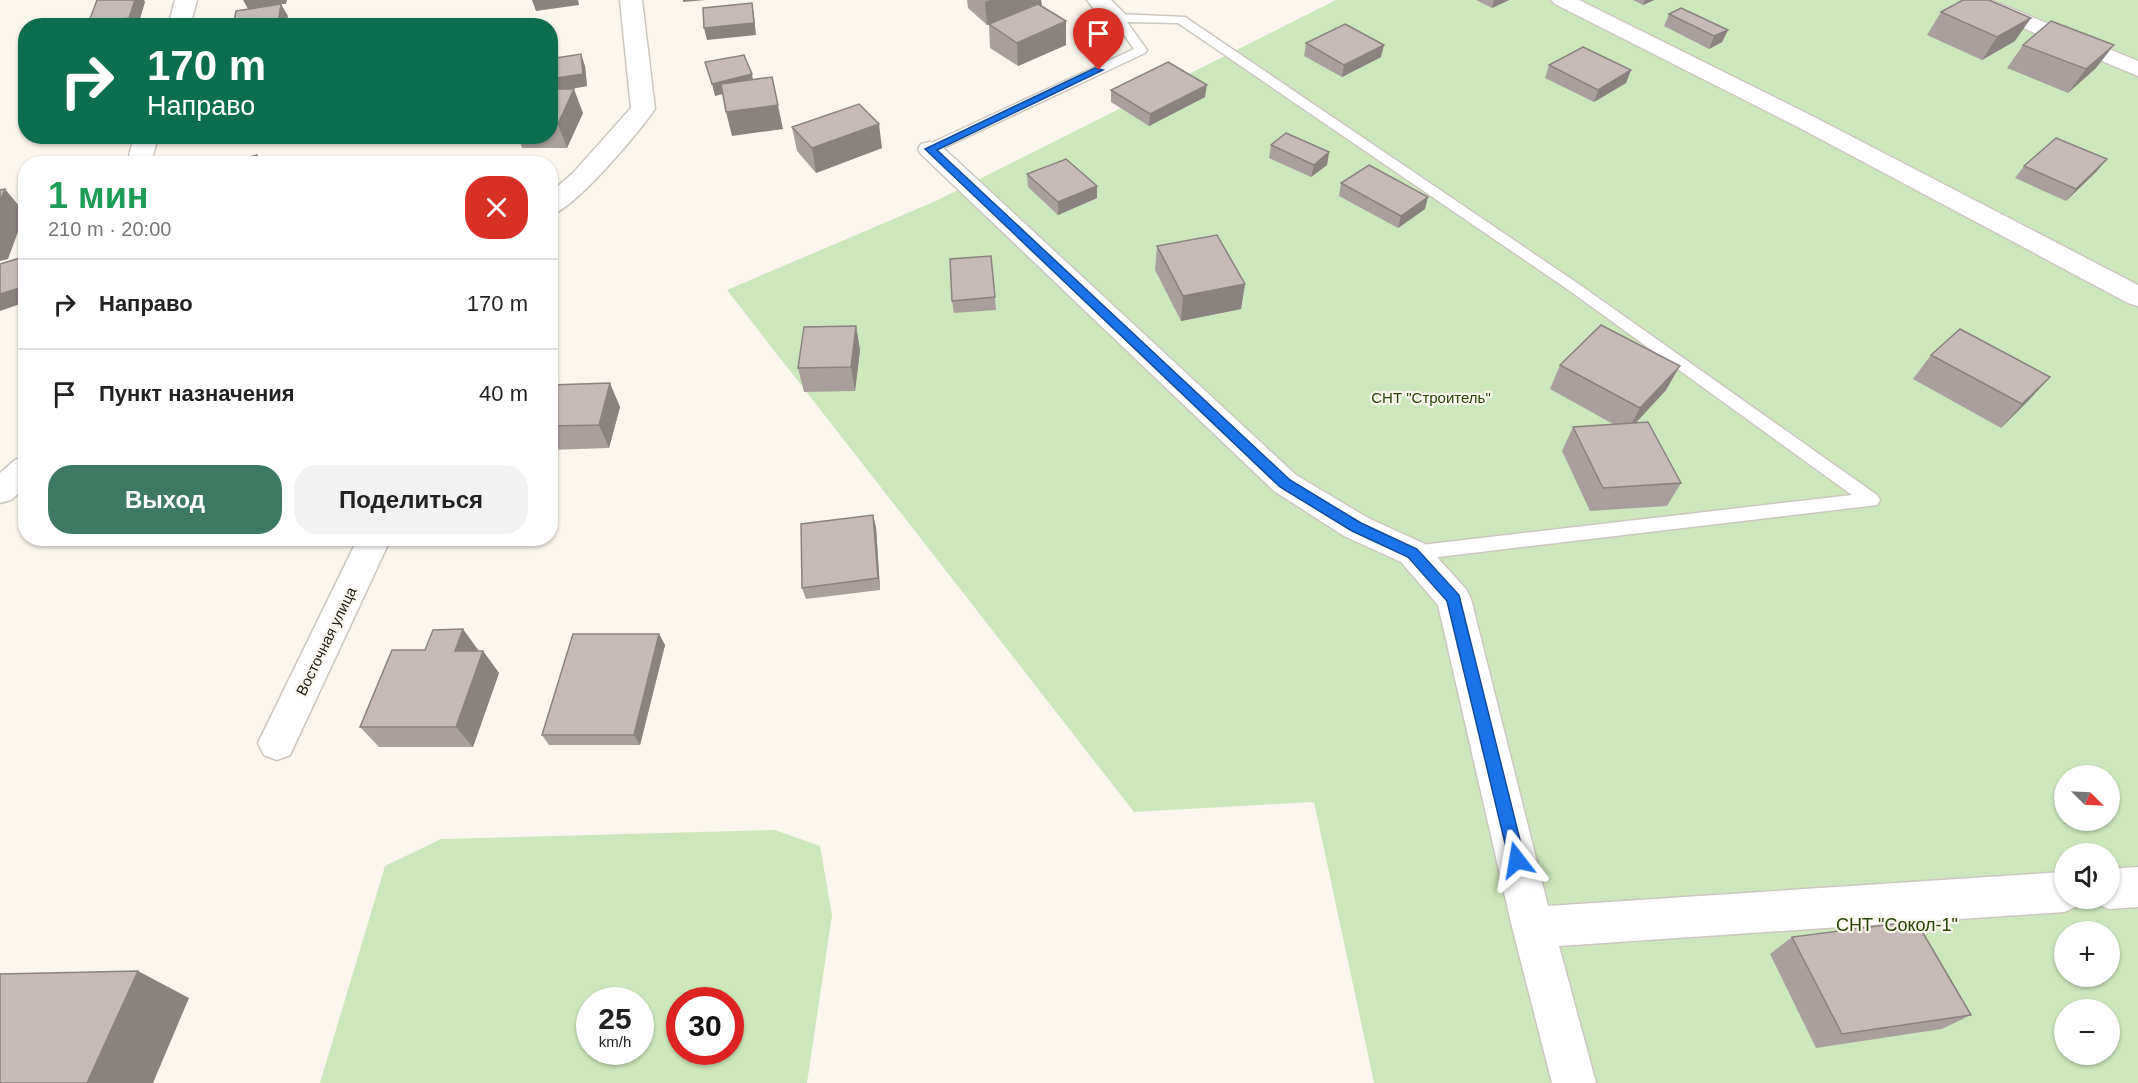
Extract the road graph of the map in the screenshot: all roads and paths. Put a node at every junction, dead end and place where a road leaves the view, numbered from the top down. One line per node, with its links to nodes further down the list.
1 (186, 0): 6 (street)
2 (631, 0): 10 (street)
3 (1098, 0): 7 (street)
4 (1562, 0): 11 (street)
5 (1973, 0): 8 (street)
6 (181, 18)
7 (1118, 18): 9 (lane); 15 (lane)
8 (2138, 69)
9 (930, 149): 15 (street)
10 (558, 200)
11 (2138, 297)
12 (18, 475): 13 (street)
13 (0, 491)
14 (371, 546): 16 (street, Восточная улица)
15 (1413, 553): 20 (street)
16 (277, 743)
17 (2138, 887): 18 (street)
18 (2120, 888)
19 (2054, 893): 20 (street)
20 (1533, 927): 21 (street)
21 (1574, 1083)

